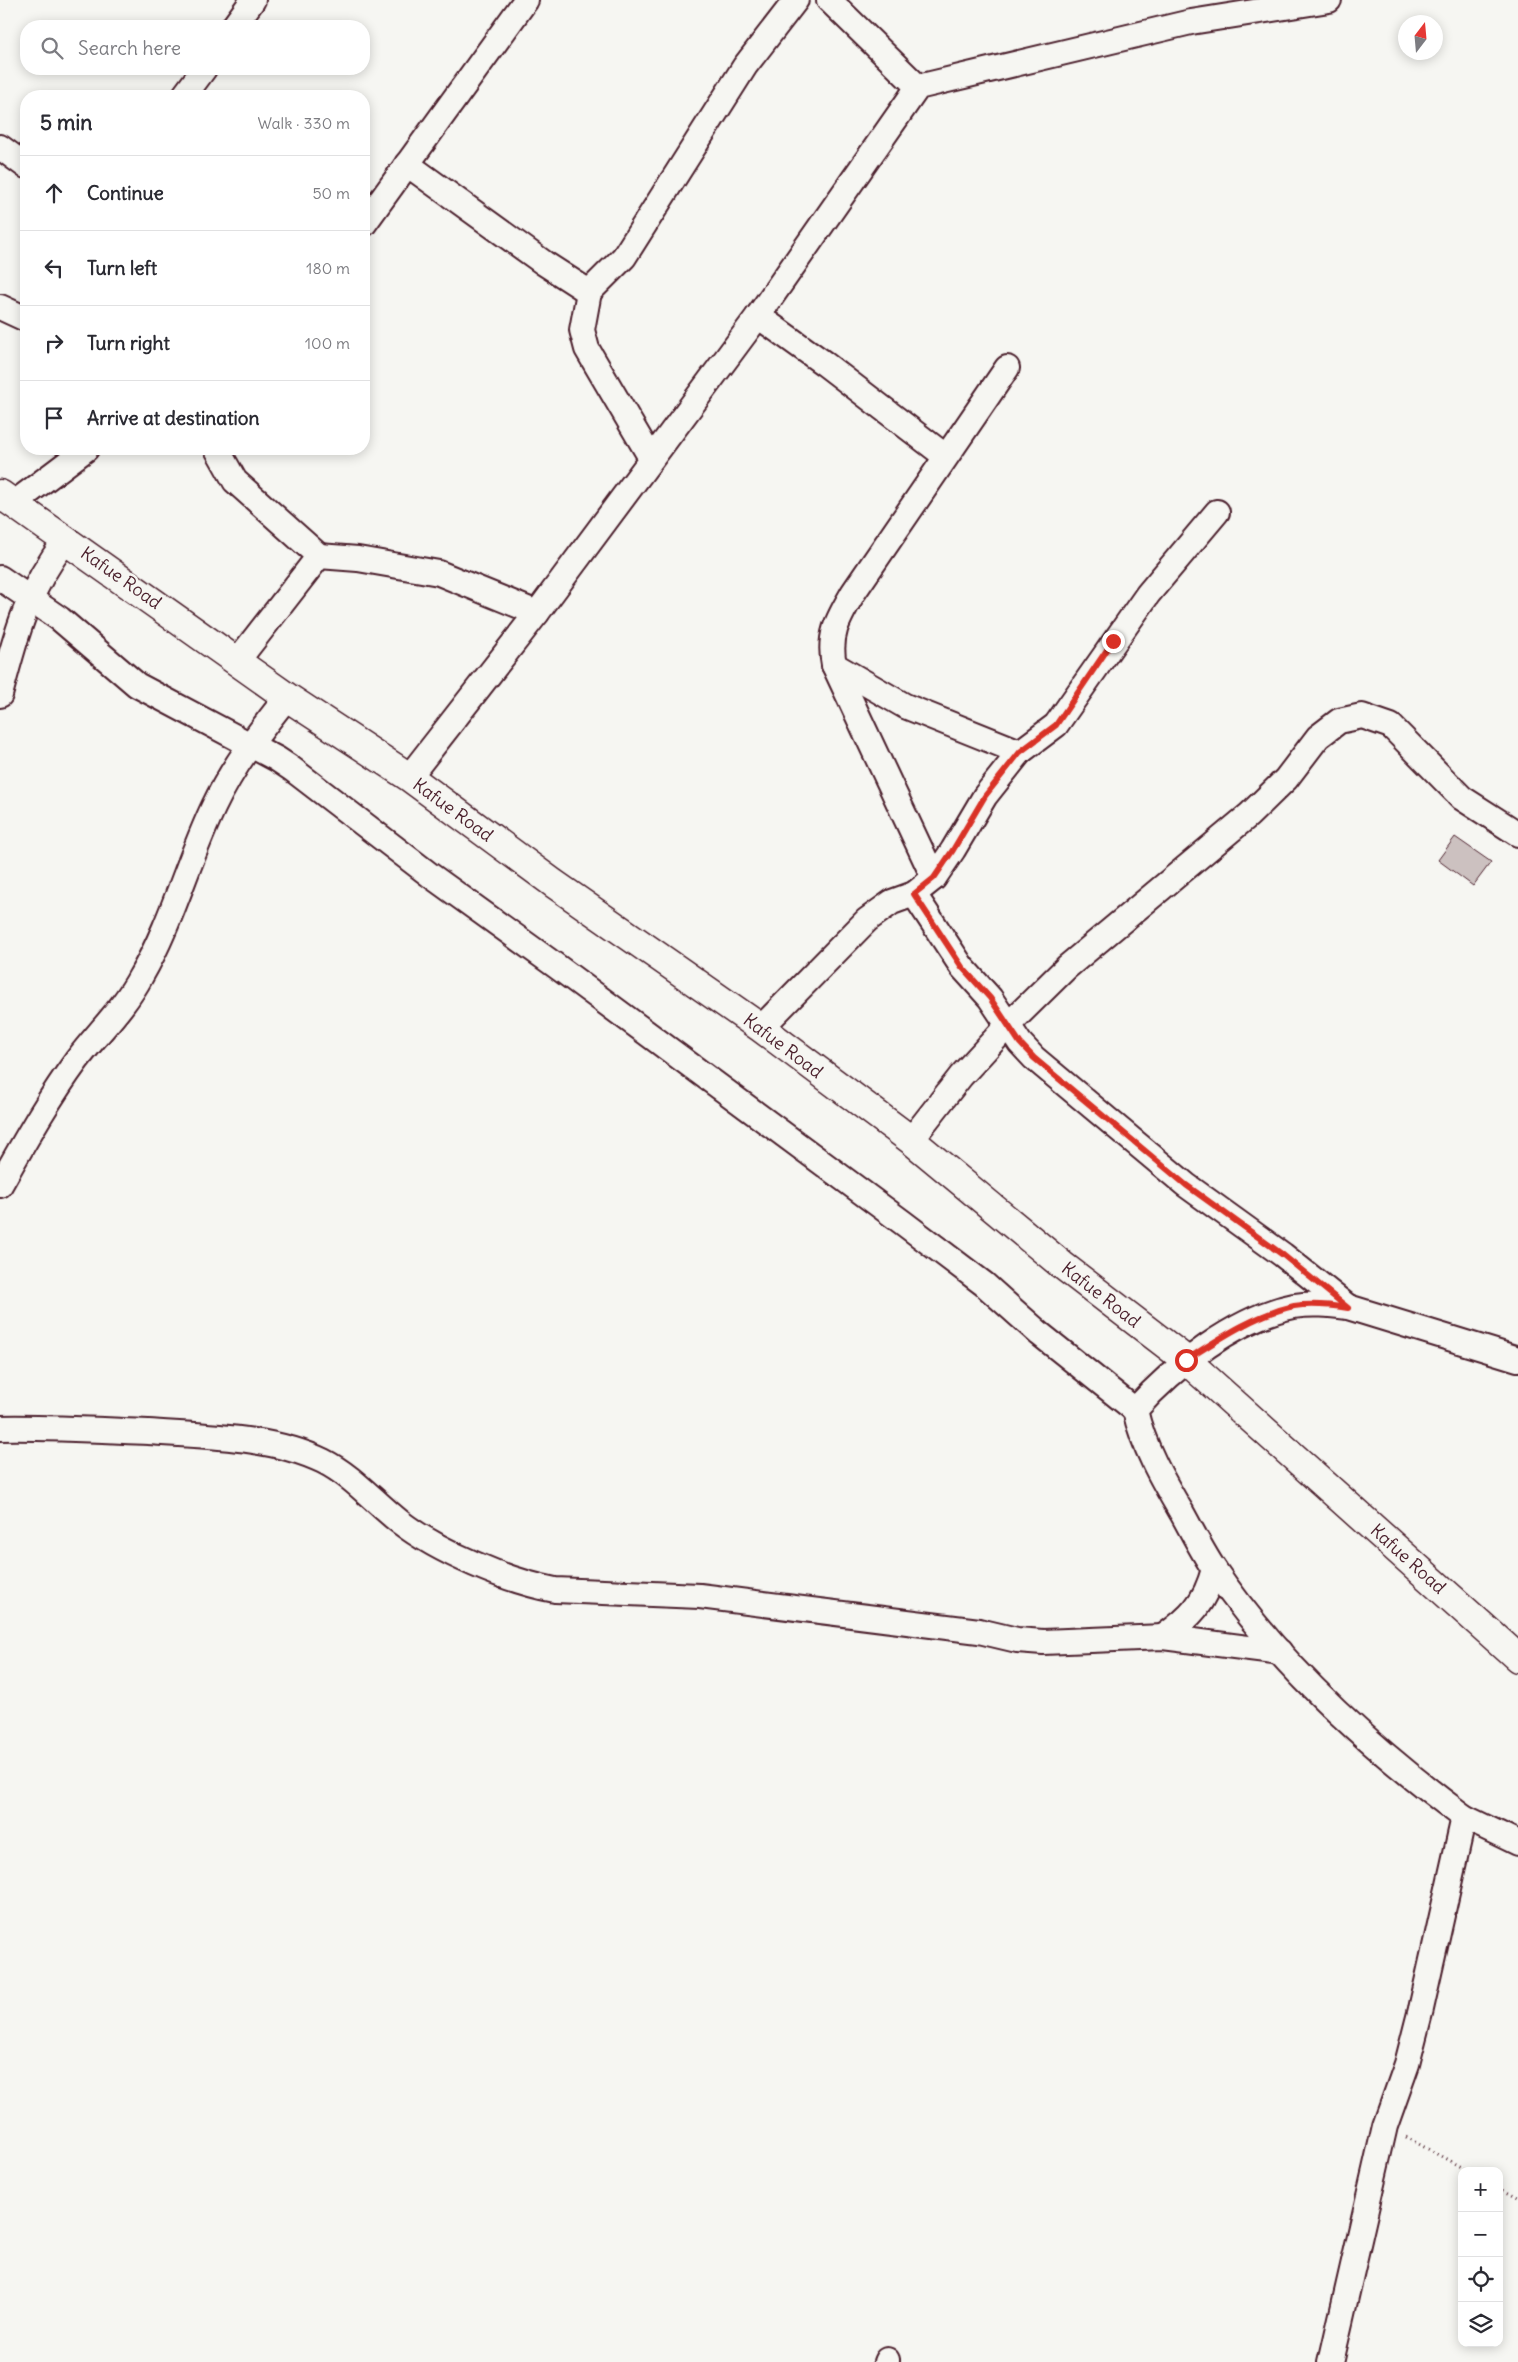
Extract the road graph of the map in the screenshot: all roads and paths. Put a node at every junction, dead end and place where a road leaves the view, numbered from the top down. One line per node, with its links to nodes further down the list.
1 (253, 0): 6 (street)
2 (526, 0): 12 (street)
3 (796, 0): 14 (street)
4 (829, 0): 8 (street)
5 (1330, 0): 8 (street)
6 (238, 20)
7 (200, 75): 9 (street)
8 (918, 87): 16 (street)
9 (188, 90)
10 (0, 147): 11 (street)
11 (20, 162)
12 (407, 164): 13 (street); 14 (street)
13 (370, 216)
14 (589, 292): 22 (street)
15 (0, 307): 17 (street)
16 (758, 316): 21 (street); 22 (street)
17 (20, 317)
18 (1007, 368): 21 (street)
19 (77, 455): 23 (street)
20 (220, 455): 26 (street)
21 (945, 456): 31 (street)
22 (651, 458): 29 (street)
23 (7, 499): 25 (highway, Kafue Road)
24 (1217, 512): 35 (street)
25 (66, 540): 28 (street); 30 (highway, Kafue Road)
26 (319, 556): 29 (street); 30 (street)
27 (0, 578): 28 (street)
28 (29, 598): 32 (street); 34 (street)
29 (538, 613): 36 (street)
30 (238, 660): 33 (highway, Kafue Road)
31 (834, 665): 35 (street); 38 (street)
32 (0, 694)
33 (287, 697): 34 (street); 36 (highway, Kafue Road)
34 (250, 746): 43 (street); 47 (street)
35 (1020, 752): 38 (street)
36 (409, 778): 41 (highway, Kafue Road)
37 (1518, 834): 40 (street)
38 (934, 878): 39 (street)
39 (914, 894): 40 (street); 41 (street)
40 (1008, 1025): 42 (street); 44 (street)
41 (761, 1028): 42 (highway, Kafue Road)
42 (911, 1140): 46 (highway, Kafue Road)
43 (0, 1186)
44 (1348, 1308): 45 (street); 46 (street)
45 (1518, 1359)
46 (1186, 1360): 47 (street); 52 (highway, Kafue Road)
47 (1135, 1410): 49 (street)
48 (0, 1428): 50 (street)
49 (1214, 1569): 50 (street); 51 (street)
50 (1163, 1637): 51 (street)
51 (1280, 1652): 53 (street)
52 (1518, 1658)
53 (1464, 1816): 54 (street); 55 (street)
54 (1518, 1843)
55 (1385, 2126): 56 (path); 59 (street)
56 (1461, 2167)
57 (1503, 2190): 58 (path)
58 (1518, 2198)
59 (1331, 2362)

